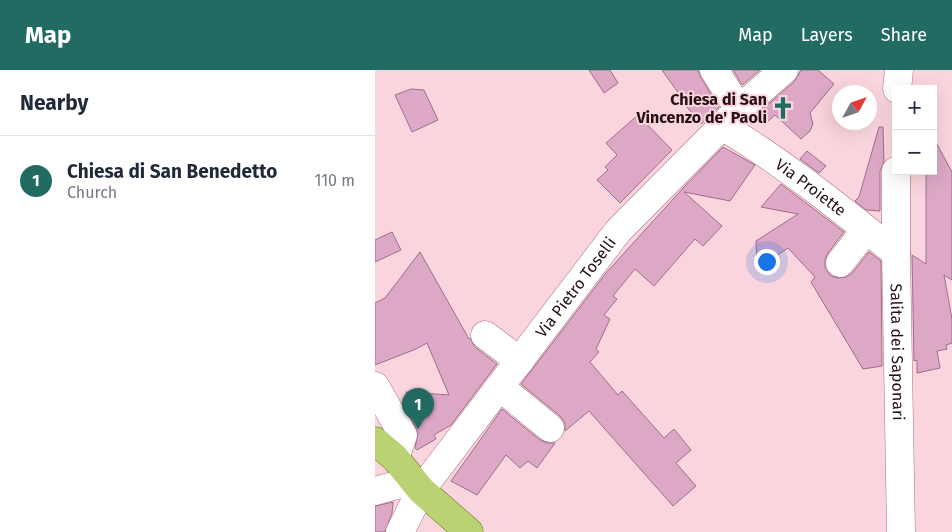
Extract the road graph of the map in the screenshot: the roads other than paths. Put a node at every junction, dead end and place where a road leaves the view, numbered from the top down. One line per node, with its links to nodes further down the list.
1 (714, 70): 5 (street)
2 (785, 70): 5 (street, Via Pietro Toselli)
3 (899, 70): 4 (street)
4 (897, 85)
5 (730, 118): 7 (street, Via Proiette); 11 (street, Via Pietro Toselli)
6 (896, 175): 8 (street, Salita dei Saponari)
7 (866, 230): 8 (street, Via Proiette); 9 (street)
8 (896, 253): 20 (street, Salita dei Saponari)
9 (840, 263)
10 (485, 336): 11 (street)
11 (520, 361): 13 (street, Via Pietro Toselli)
12 (375, 386): 15 (street)
13 (500, 387): 14 (street); 16 (street, Via Pietro Toselli)
14 (550, 428)
15 (385, 450): 16 (main road)
16 (417, 486): 17 (street); 18 (street, Via Pietro Toselli); 19 (main road)
17 (375, 491)
18 (400, 532)
19 (469, 532)
20 (901, 532)

